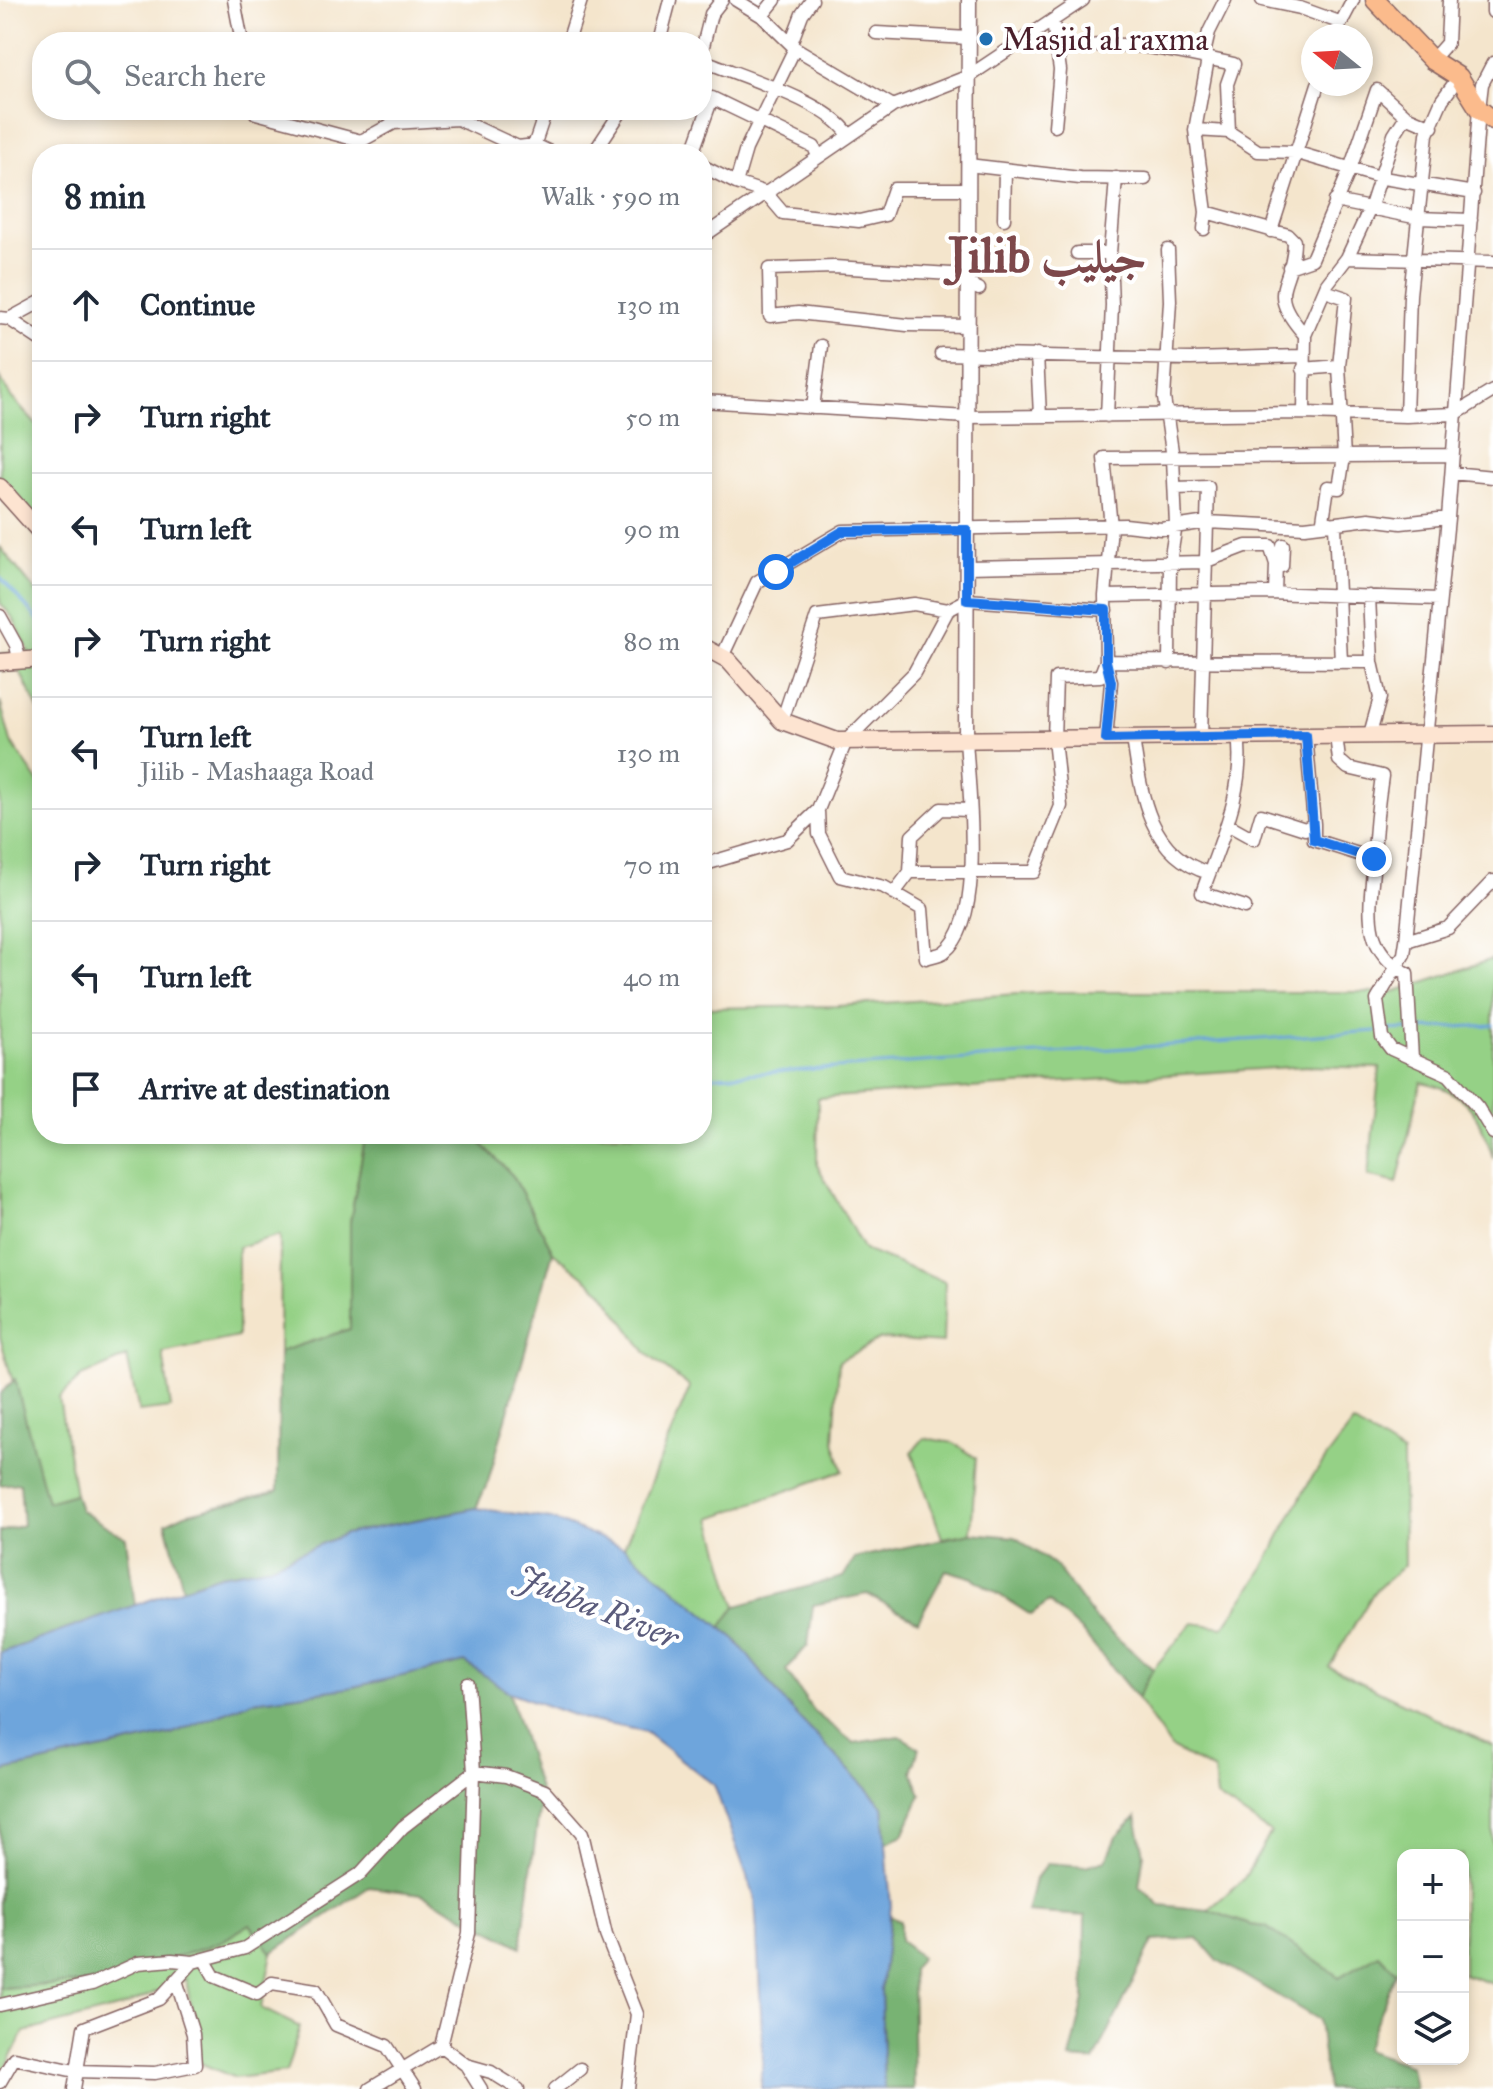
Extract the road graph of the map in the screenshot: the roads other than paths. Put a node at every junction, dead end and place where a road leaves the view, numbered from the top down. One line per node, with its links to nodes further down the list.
1 (234, 0): 21 (street)
2 (581, 0): 22 (street)
3 (670, 0): 23 (street)
4 (722, 0): 24 (street)
5 (736, 0): 18 (street)
6 (775, 0): 18 (street)
7 (812, 0): 27 (street)
8 (1060, 0): 19 (street)
9 (1083, 0): 19 (street)
10 (1225, 0): 29 (street)
11 (1262, 0): 20 (street)
12 (1353, 0): 20 (street)
13 (1375, 0): 30 (main road)
14 (1449, 0): 30 (street)
15 (971, 1): 26 (street)
16 (1493, 2): 17 (street)
17 (1493, 11)
18 (762, 16): 27 (street)
19 (1059, 18): 28 (street); 33 (street)
20 (1339, 22)
21 (240, 32)
22 (571, 32)
23 (662, 32)
24 (706, 32)
25 (876, 33): 26 (street)
26 (969, 38): 33 (street)
27 (793, 46): 36 (street); 39 (street)
28 (1058, 52): 29 (street); 49 (street)
29 (1206, 58): 51 (street); 52 (street)
30 (1432, 60): 34 (main road)
31 (1493, 63): 35 (street)
32 (712, 64): 36 (street)
33 (969, 76): 39 (street); 60 (street)
34 (1459, 77): 40 (main road); 50 (street)
35 (1487, 85): 40 (street)
36 (773, 90): 42 (street); 53 (street)
37 (1314, 96): 58 (street)
38 (712, 98): 42 (street)
39 (893, 106): 53 (street)
40 (1486, 115): 71 (street)
41 (1406, 116): 50 (street); 61 (street); 65 (street)
42 (762, 119): 59 (street); 67 (street)
43 (282, 120): 44 (street)
44 (442, 120)
45 (460, 120): 54 (street)
46 (543, 120): 55 (street)
47 (615, 120): 56 (street)
48 (704, 120): 57 (street)
49 (1055, 126)
50 (1432, 127): 68 (street)
51 (1195, 130): 52 (street); 74 (street)
52 (1229, 132): 58 (street)
53 (848, 134): 59 (street)
54 (512, 144)
55 (535, 144)
56 (600, 144)
57 (696, 144)
58 (1294, 152): 61 (street); 80 (street)
59 (818, 156): 70 (street)
60 (968, 165): 62 (street); 69 (street)
61 (1350, 169): 65 (street); 72 (street)
62 (1005, 170): 64 (street); 76 (street)
63 (712, 171): 67 (street)
64 (1116, 178): 66 (street); 83 (street)
65 (1383, 178): 68 (street); 73 (street)
66 (1145, 179)
67 (736, 183): 70 (street)
68 (1421, 183): 71 (street); 75 (street)
69 (968, 189): 70 (street); 89 (street)
70 (766, 193): 79 (street)
71 (1474, 193): 77 (street)
72 (1335, 201): 73 (street); 88 (street)
73 (1371, 206): 75 (street); 84 (street)
74 (1206, 212): 78 (street); 80 (street)
75 (1419, 218): 77 (street); 85 (street)
76 (1004, 219)
77 (1471, 220): 86 (street)
78 (1204, 229)
79 (712, 230)
80 (1271, 231): 88 (street)
81 (1168, 250): 100 (street)
82 (1077, 253): 83 (street)
83 (1110, 253): 101 (street)
84 (1347, 258): 85 (street); 90 (street)
85 (1416, 260): 86 (street); 113 (street)
86 (1467, 262): 87 (street); 108 (street)
87 (1493, 262)
88 (1289, 267): 95 (street)
89 (972, 283): 93 (street); 93 (street)
90 (1325, 291): 95 (street); 103 (street)
91 (32, 306): 92 (street)
92 (4, 319): 94 (street)
93 (968, 326): 98 (street)
94 (32, 335)
95 (1305, 335): 102 (street)
96 (821, 346): 106 (street)
97 (941, 354): 98 (street)
98 (968, 354): 99 (street); 114 (street)
99 (1037, 354): 101 (street); 111 (street)
100 (1165, 356): 101 (street); 102 (street); 109 (street)
101 (1108, 357): 112 (street)
102 (1303, 362): 103 (street); 107 (street)
103 (1339, 366): 110 (street)
104 (1493, 391): 108 (street)
105 (712, 402): 106 (street)
106 (813, 408): 114 (street)
107 (1304, 413): 109 (street); 110 (street)
108 (1455, 414): 113 (street); 115 (street)
109 (1166, 415): 112 (street); 117 (street)
110 (1341, 415): 113 (street); 116 (street)
111 (1040, 416): 112 (street); 114 (street)
112 (1107, 416)
113 (1406, 416)
114 (967, 417): 129 (street)
115 (1453, 455): 116 (street); 118 (street)
116 (1344, 457): 117 (street); 126 (street)
117 (1173, 458): 121 (street); 127 (street)
118 (1452, 473): 119 (street); 122 (street)
119 (1493, 477)
120 (0, 487): 124 (main road)
121 (1175, 488): 123 (street); 125 (street)
122 (1448, 518): 126 (street); 141 (street)
123 (1207, 522): 125 (street); 128 (street); 132 (street)
124 (32, 523)
125 (1176, 525): 127 (street); 131 (street)
126 (1335, 525): 128 (street); 138 (street)
127 (1111, 526): 129 (street); 133 (street)
128 (1271, 526): 130 (street)
129 (967, 530): 134 (street); 147 (street)
130 (1276, 546): 132 (street); 136 (street)
131 (1170, 562): 132 (street); 133 (street); 137 (street)
132 (1204, 562): 135 (street)
133 (1109, 563): 134 (street); 139 (street)
134 (967, 567): 142 (street)
135 (1205, 593): 136 (street); 137 (street); 148 (street)
136 (1275, 593): 138 (street)
137 (1170, 594): 139 (street); 154 (street)
138 (1335, 595): 140 (street); 152 (street)
139 (1105, 596): 144 (street)
140 (1369, 596): 141 (street); 153 (street)
141 (1439, 599): 157 (street)
142 (967, 600): 143 (street); 144 (street); 163 (street)
143 (948, 610): 155 (street); 167 (street)
144 (1106, 610): 150 (street)
145 (0, 616): 149 (street)
146 (712, 652): 147 (main road)
147 (722, 657): 155 (main road)
148 (1204, 659): 152 (street); 154 (street); 162 (street)
149 (31, 660): 151 (main road)
150 (1106, 661): 154 (street); 165 (street); 166 (street)
151 (0, 662)
152 (1341, 662): 153 (street)
153 (1372, 662): 156 (street)
154 (1169, 663)
155 (782, 721): 167 (main road)
156 (1370, 734): 157 (main road); 160 (main road)
157 (1426, 734): 158 (main road); 180 (street)
158 (1493, 734)
159 (1306, 735): 160 (main road); 161 (main road); 171 (street)
160 (1336, 735): 172 (street)
161 (1238, 736): 162 (main road); 170 (street)
162 (1201, 737): 164 (main road)
163 (966, 738): 165 (main road); 167 (main road); 169 (street)
164 (1133, 738): 166 (main road); 176 (street)
165 (1054, 739): 166 (main road); 174 (street)
166 (1106, 739)
167 (846, 741): 168 (street)
168 (818, 810): 173 (street); 178 (street)
169 (969, 810): 174 (street); 175 (street)
170 (1227, 824): 171 (street); 176 (street)
171 (1314, 824): 172 (street)
172 (1374, 859): 181 (street)
173 (712, 862)
174 (973, 871): 175 (street); 178 (street)
175 (910, 872): 178 (street)
176 (1209, 873): 179 (street)
177 (1493, 881): 180 (street)
178 (894, 893)
179 (1245, 907)
180 (1406, 941): 181 (street)
181 (1396, 967): 182 (street); 182 (street)
182 (1412, 1058): 183 (street)
183 (1493, 1133)
184 (468, 1684): 185 (street)
185 (474, 1772): 186 (street); 189 (street); 202 (street)
186 (198, 1961): 187 (street); 188 (street); 194 (street)
187 (176, 1980): 193 (street); 193 (street)
188 (0, 2005)
189 (441, 2046): 191 (street); 194 (street)
190 (4, 2064): 193 (street); 195 (street)
191 (466, 2065): 199 (street); 200 (street)
192 (580, 2069): 201 (street)
193 (75, 2071): 196 (street)
194 (403, 2071): 197 (street); 198 (street)
195 (0, 2082)
196 (74, 2089)
197 (370, 2089)
198 (415, 2089)
199 (481, 2089)
200 (518, 2089)
201 (555, 2089)
202 (628, 2089)

